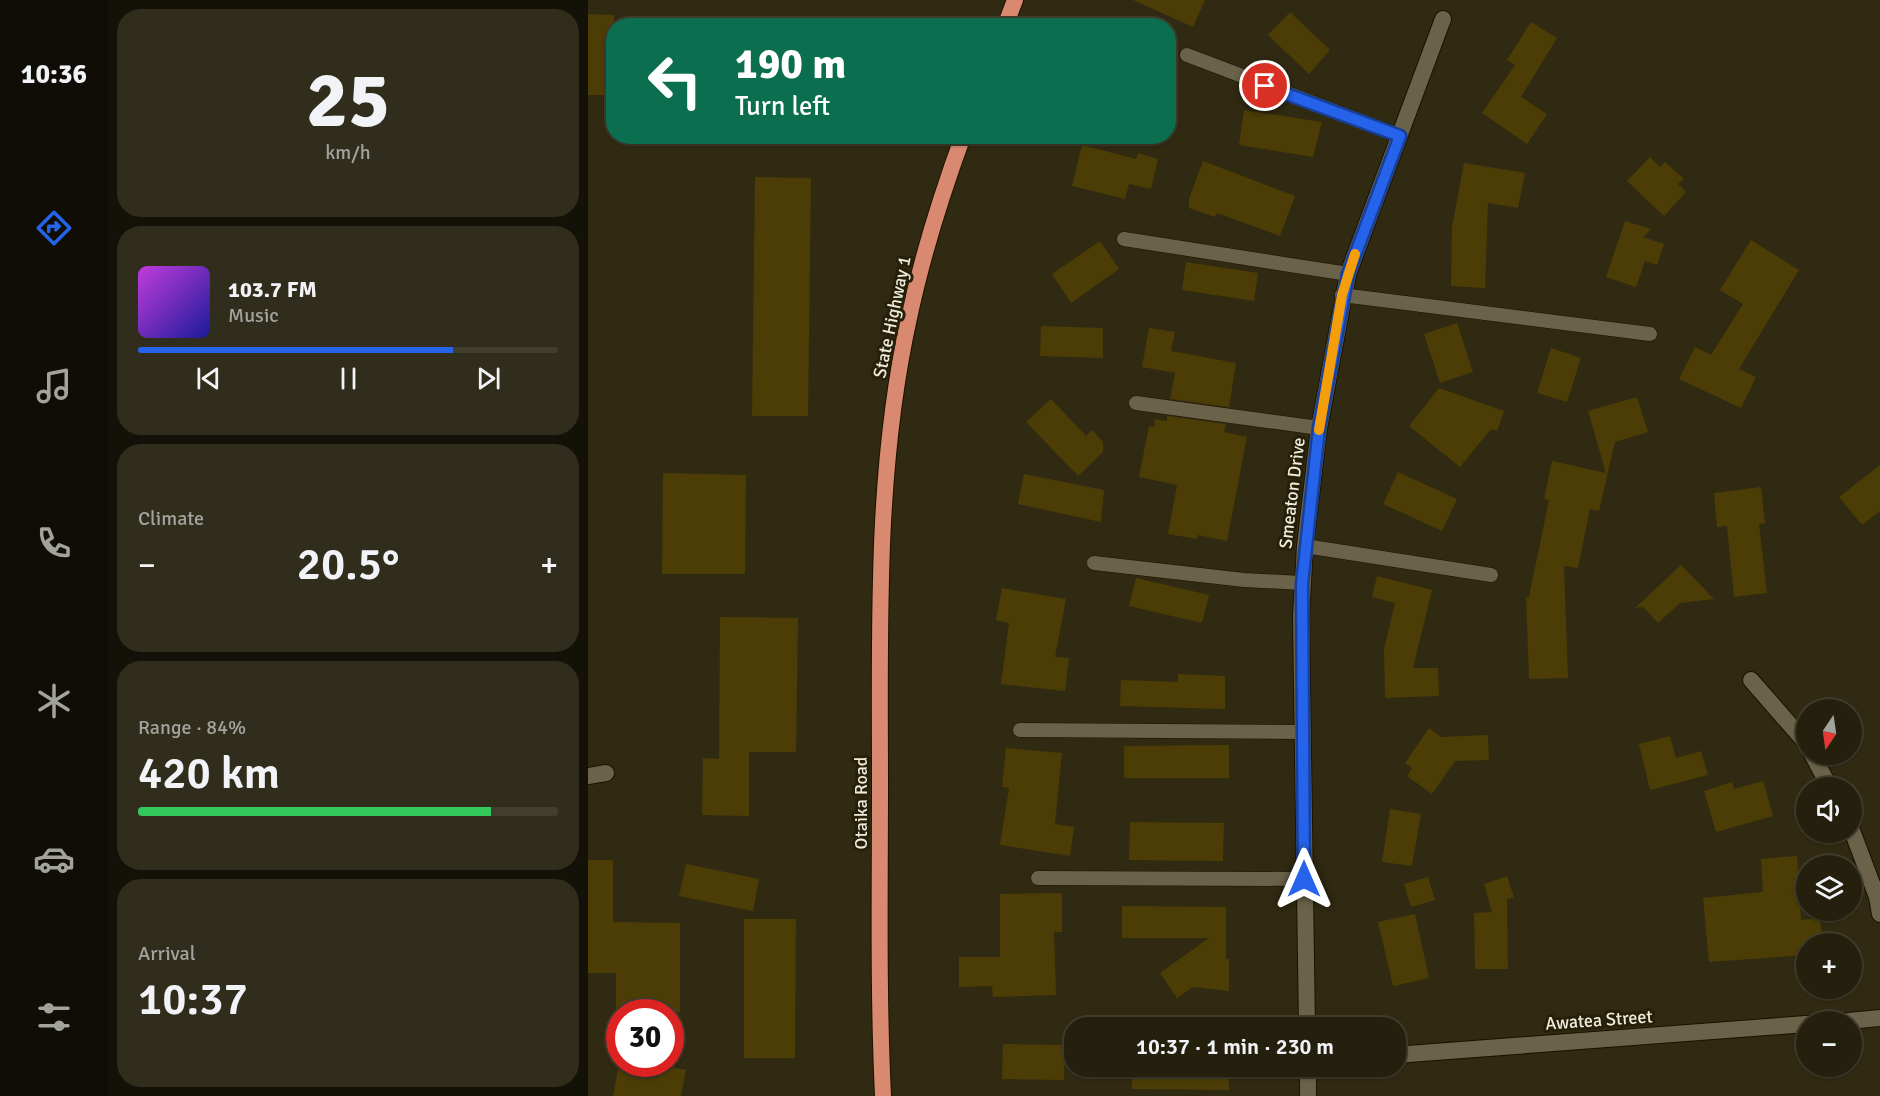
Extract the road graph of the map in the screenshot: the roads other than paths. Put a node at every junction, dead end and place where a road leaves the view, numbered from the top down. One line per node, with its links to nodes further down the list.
1 (1015, 0): 2 (highway)
2 (1008, 18)
3 (1443, 19): 5 (street, Smeaton Drive)
4 (1187, 55): 5 (lane)
5 (1400, 136): 8 (street, Smeaton Drive)
6 (960, 144): 13 (highway, State Highway 1)
7 (1124, 239): 8 (lane)
8 (1348, 274): 9 (street, Smeaton Drive)
9 (1342, 295): 10 (lane); 12 (street, Smeaton Drive)
10 (1650, 334)
11 (1136, 403): 12 (lane)
12 (1319, 428): 14 (street, Smeaton Drive)
13 (884, 511): 34 (highway, Otaika Road)
14 (1305, 546): 16 (lane); 17 (street, Smeaton Drive)
15 (1094, 563): 17 (lane)
16 (1491, 575)
17 (1302, 584): 20 (street, Smeaton Drive)
18 (1751, 680): 21 (street)
19 (1020, 730): 20 (lane)
20 (1304, 732): 26 (street, Smeaton Drive)
21 (1796, 732)
22 (606, 773): 23 (street)
23 (588, 776)
24 (1857, 843): 27 (street)
25 (1038, 878): 26 (lane)
26 (1304, 879): 28 (street, Smeaton Drive)
27 (1880, 914)
28 (1306, 1017)
29 (1880, 1018): 30 (street)
30 (1862, 1020)
31 (1796, 1025): 32 (street, Awatea Street)
32 (1406, 1054)
33 (1308, 1077): 35 (street)
34 (882, 1096)
35 (1308, 1096)

